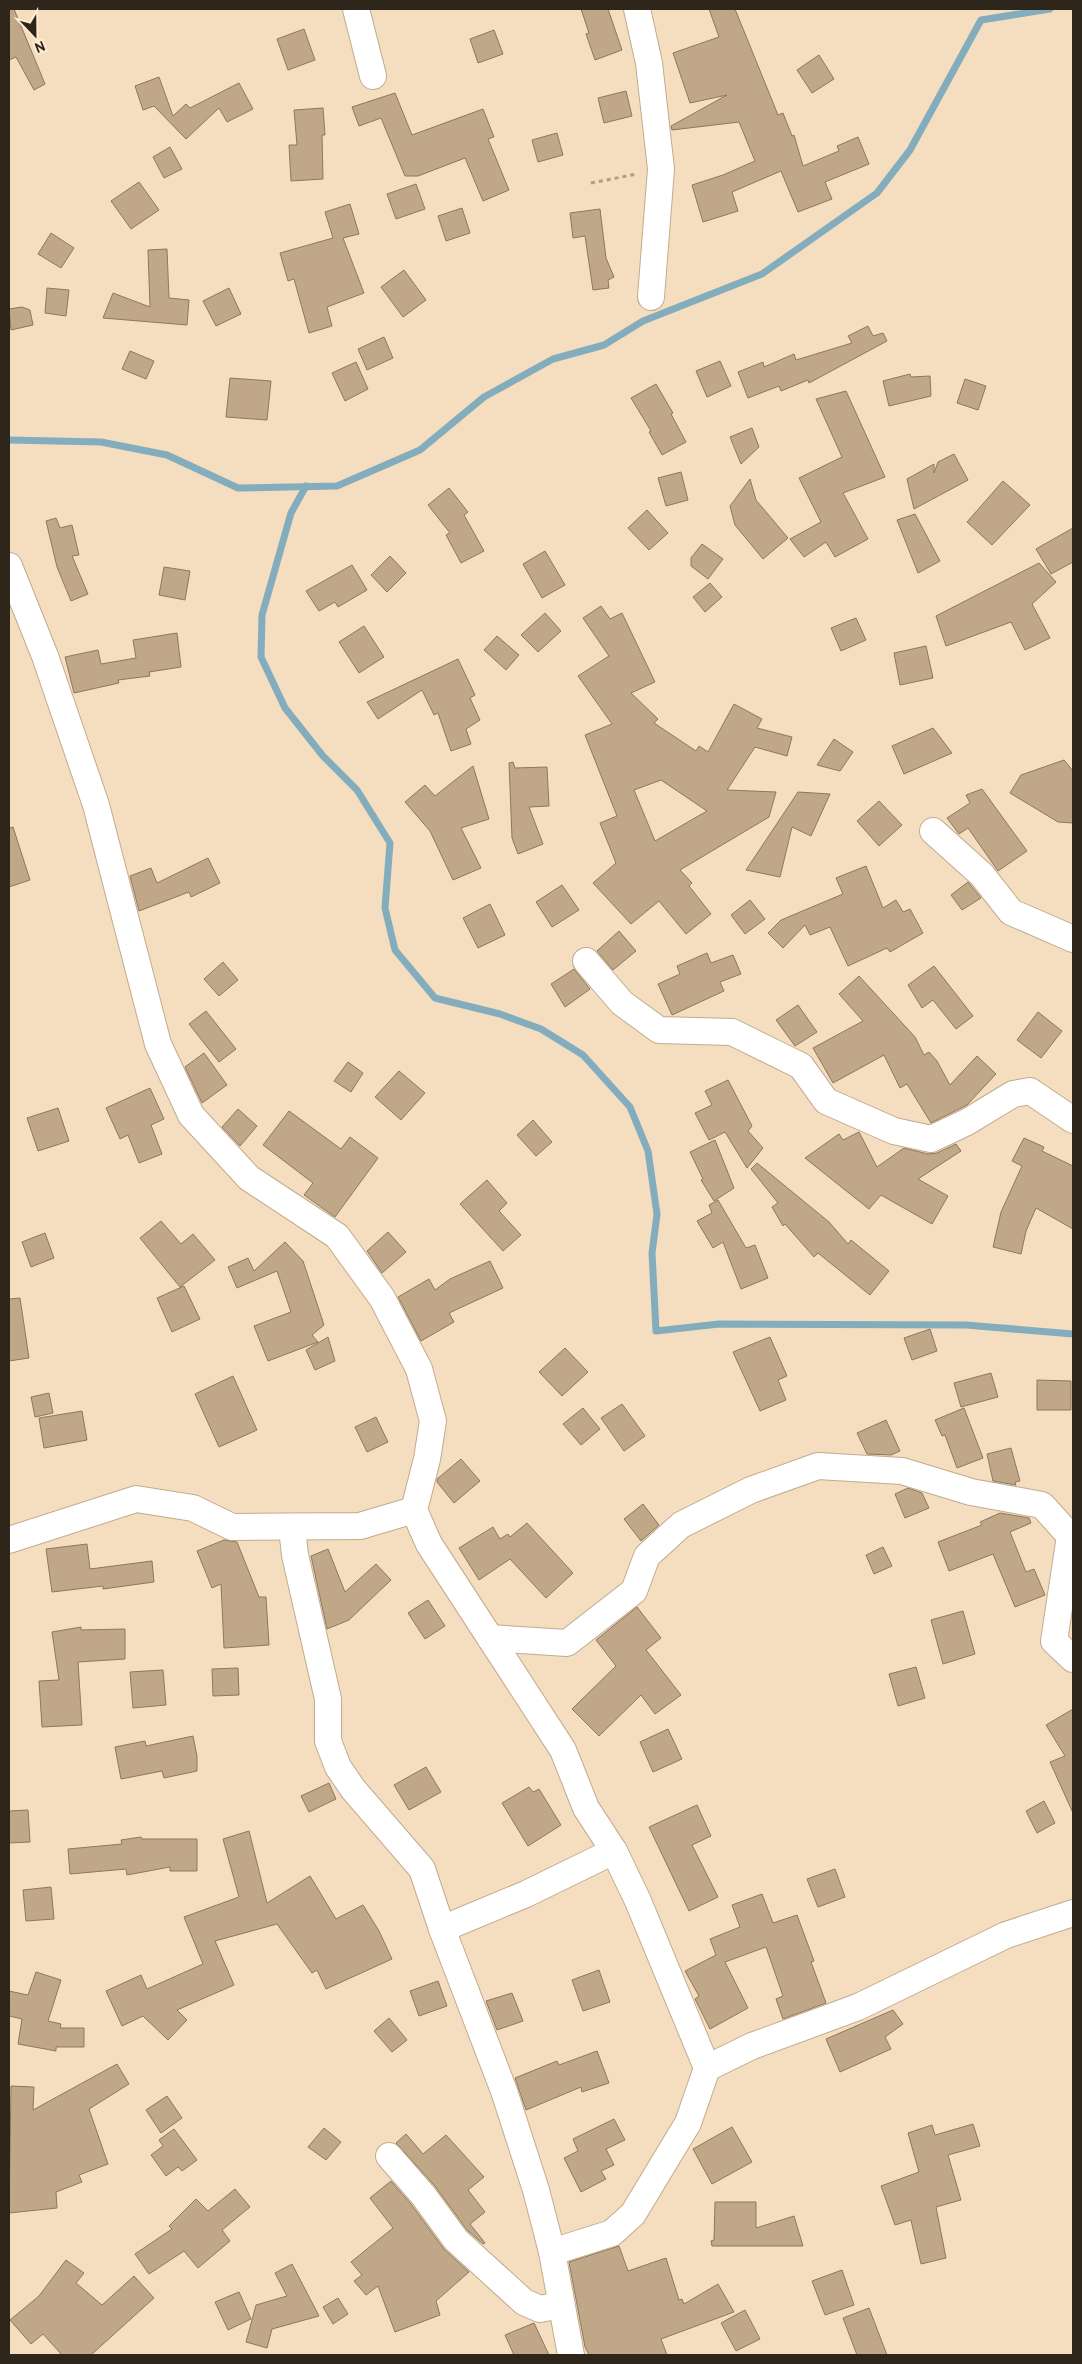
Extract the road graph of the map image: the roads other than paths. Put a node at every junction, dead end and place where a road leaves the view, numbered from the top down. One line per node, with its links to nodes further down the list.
1 (356, 9): 3 (street)
2 (638, 9): 4 (street)
3 (372, 76)
4 (651, 297)
5 (9, 566): 10 (street)
6 (933, 830): 7 (street)
7 (1073, 939)
8 (586, 961): 9 (street)
9 (1073, 1120)
10 (414, 1510): 11 (street); 14 (street)
11 (292, 1528): 13 (street); 18 (street)
12 (1072, 1536): 14 (street); 15 (street)
13 (9, 1540)
14 (490, 1638): 16 (street)
15 (1073, 1659)
16 (614, 1851): 18 (street); 19 (street)
17 (1073, 1913): 19 (street)
18 (442, 1929): 21 (street)
19 (707, 2068): 21 (street)
20 (389, 2156): 22 (street)
21 (552, 2252): 22 (street)
22 (560, 2305): 23 (street)
23 (571, 2355)

